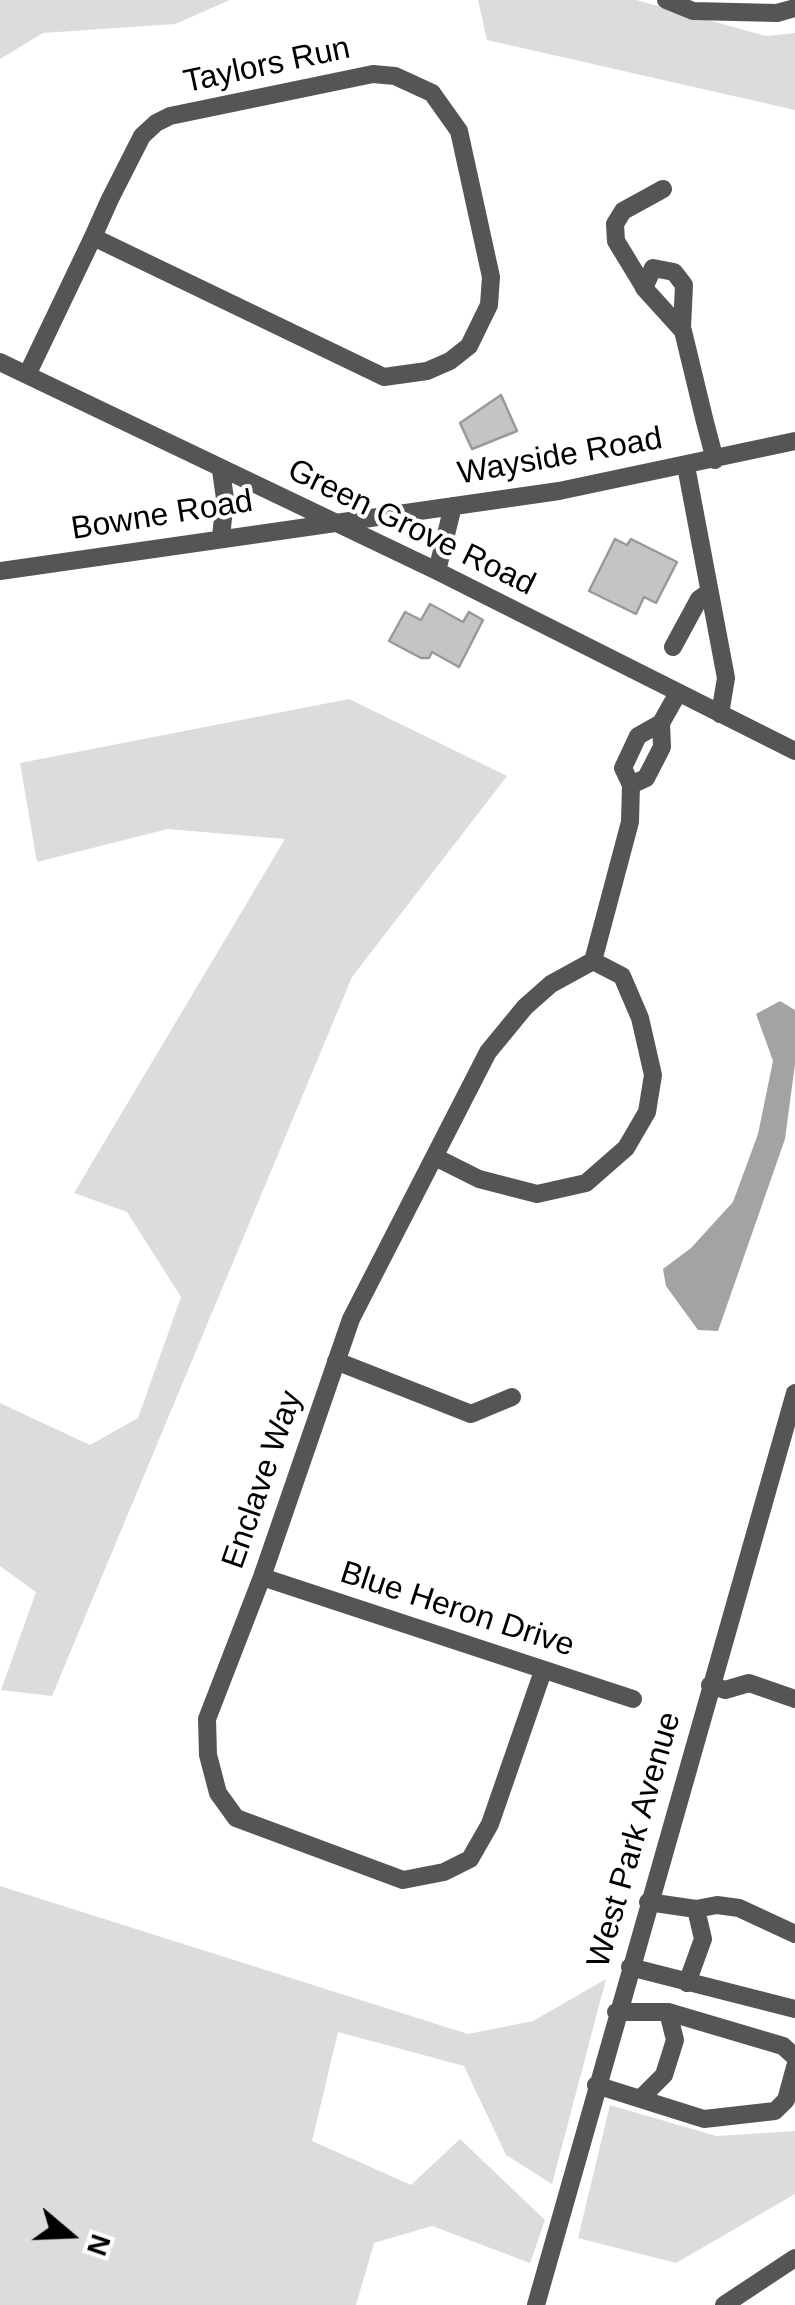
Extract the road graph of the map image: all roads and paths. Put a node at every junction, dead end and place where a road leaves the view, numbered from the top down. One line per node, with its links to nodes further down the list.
1 (666, 0): 2 (street)
2 (795, 8)
3 (663, 189): 5 (street)
4 (93, 237): 4 (street, Taylors Run); 8 (street, Taylors Run)
5 (644, 286): 6 (street); 6 (street)
6 (682, 331): 10 (street)
7 (0, 362): 8 (street, Green Grove Road)
8 (28, 375): 12 (street, Green Grove Road)
9 (795, 441): 10 (street, Wayside Road)
10 (715, 460): 11 (street, Wayside Road)
11 (686, 466): 13 (street, Wayside Road); 18 (street)
12 (220, 470): 14 (street, Green Grove Road); 15 (street)
13 (454, 506): 14 (street, Wayside Road); 16 (street)
14 (333, 522): 15 (street, Bowne Road); 16 (street, Green Grove Road)
15 (220, 537): 17 (street, Bowne Road)
16 (437, 570): 20 (street, Green Grove Road)
17 (0, 571)
18 (709, 592): 19 (street); 21 (street)
19 (673, 647)
20 (678, 693): 21 (street, Green Grove Road); 23 (street)
21 (720, 714): 22 (street, Green Grove Road)
22 (795, 751)
23 (592, 961): 24 (street, Enclave Way); 24 (street)
24 (435, 1157): 25 (street, Enclave Way)
25 (336, 1361): 27 (street); 28 (street, Enclave Way)
26 (795, 1393): 30 (street, West Park Avenue)
27 (512, 1397)
28 (262, 1577): 29 (street, Blue Heron Drive); 29 (street, Enclave Way)
29 (544, 1671): 32 (street, Blue Heron Drive)
30 (710, 1685): 31 (street); 33 (street, West Park Avenue)
31 (795, 1698)
32 (633, 1700)
33 (648, 1902): 34 (street); 36 (street, West Park Avenue)
34 (696, 1909): 35 (street); 37 (street)
35 (795, 1934)
36 (630, 1967): 37 (street); 39 (street, West Park Avenue)
37 (688, 1984): 38 (street)
38 (795, 2009)
39 (616, 2012): 40 (street); 43 (street, West Park Avenue)
40 (668, 2012): 41 (street); 44 (street)
41 (795, 2056)
42 (795, 2066): 44 (street)
43 (596, 2085): 44 (street); 46 (street, West Park Avenue)
44 (642, 2097)
45 (795, 2258): 47 (street)
46 (536, 2305)
47 (724, 2305)

